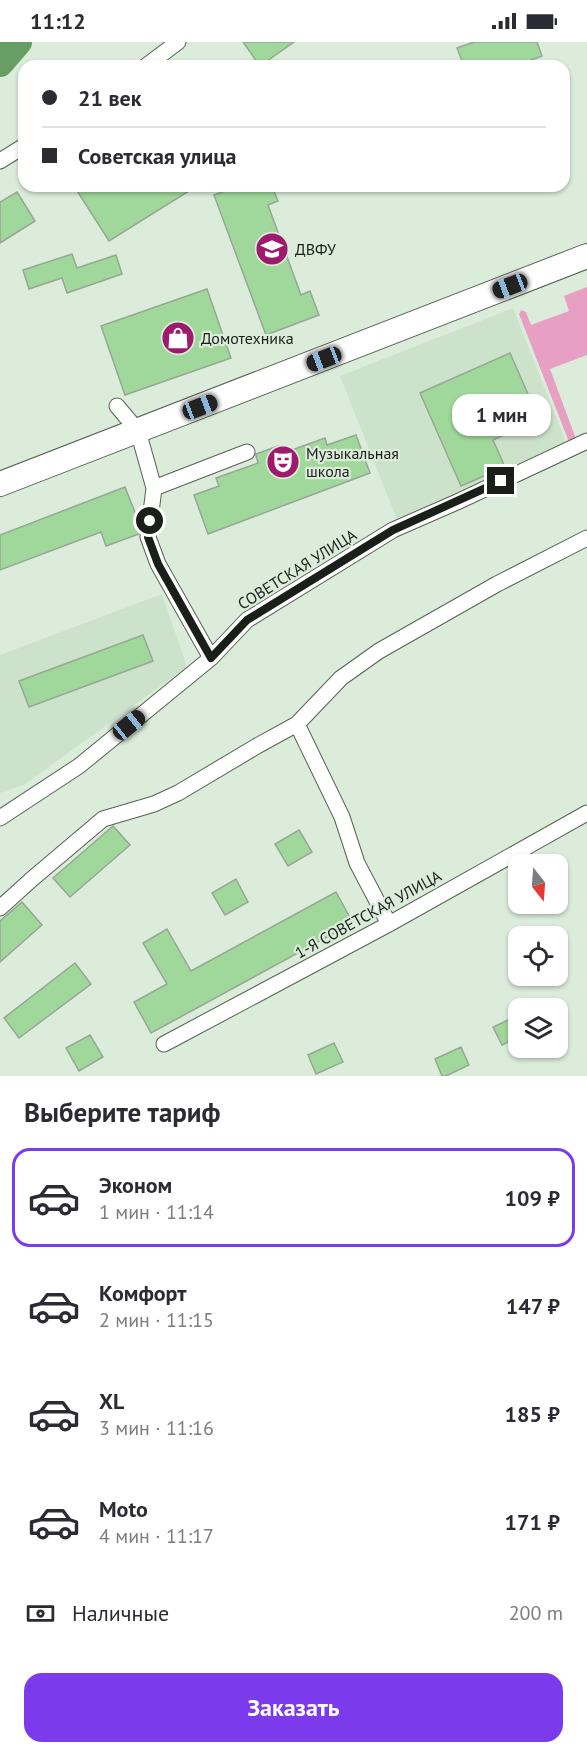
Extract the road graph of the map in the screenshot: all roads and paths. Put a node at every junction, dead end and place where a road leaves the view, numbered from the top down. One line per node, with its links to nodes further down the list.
1 (178, 42): 2 (street)
2 (154, 60)
3 (18, 150): 4 (street)
4 (0, 161)
5 (587, 256): 7 (main road)
6 (117, 406): 7 (street)
7 (138, 430): 10 (main road); 11 (street)
8 (587, 441): 13 (street, СОВЕТСКАЯ УЛИЦА)
9 (247, 452): 11 (street)
10 (0, 484)
11 (154, 488): 13 (street)
12 (587, 538): 14 (street)
13 (211, 658): 16 (street, СОВЕТСКАЯ УЛИЦА)
14 (297, 724): 17 (street); 18 (street)
15 (587, 813): 18 (street, 1-Я СОВЕТСКАЯ УЛИЦА)
16 (0, 818)
17 (0, 908)
18 (390, 924): 19 (street, 1-Я СОВЕТСКАЯ УЛИЦА)
19 (164, 1044)

